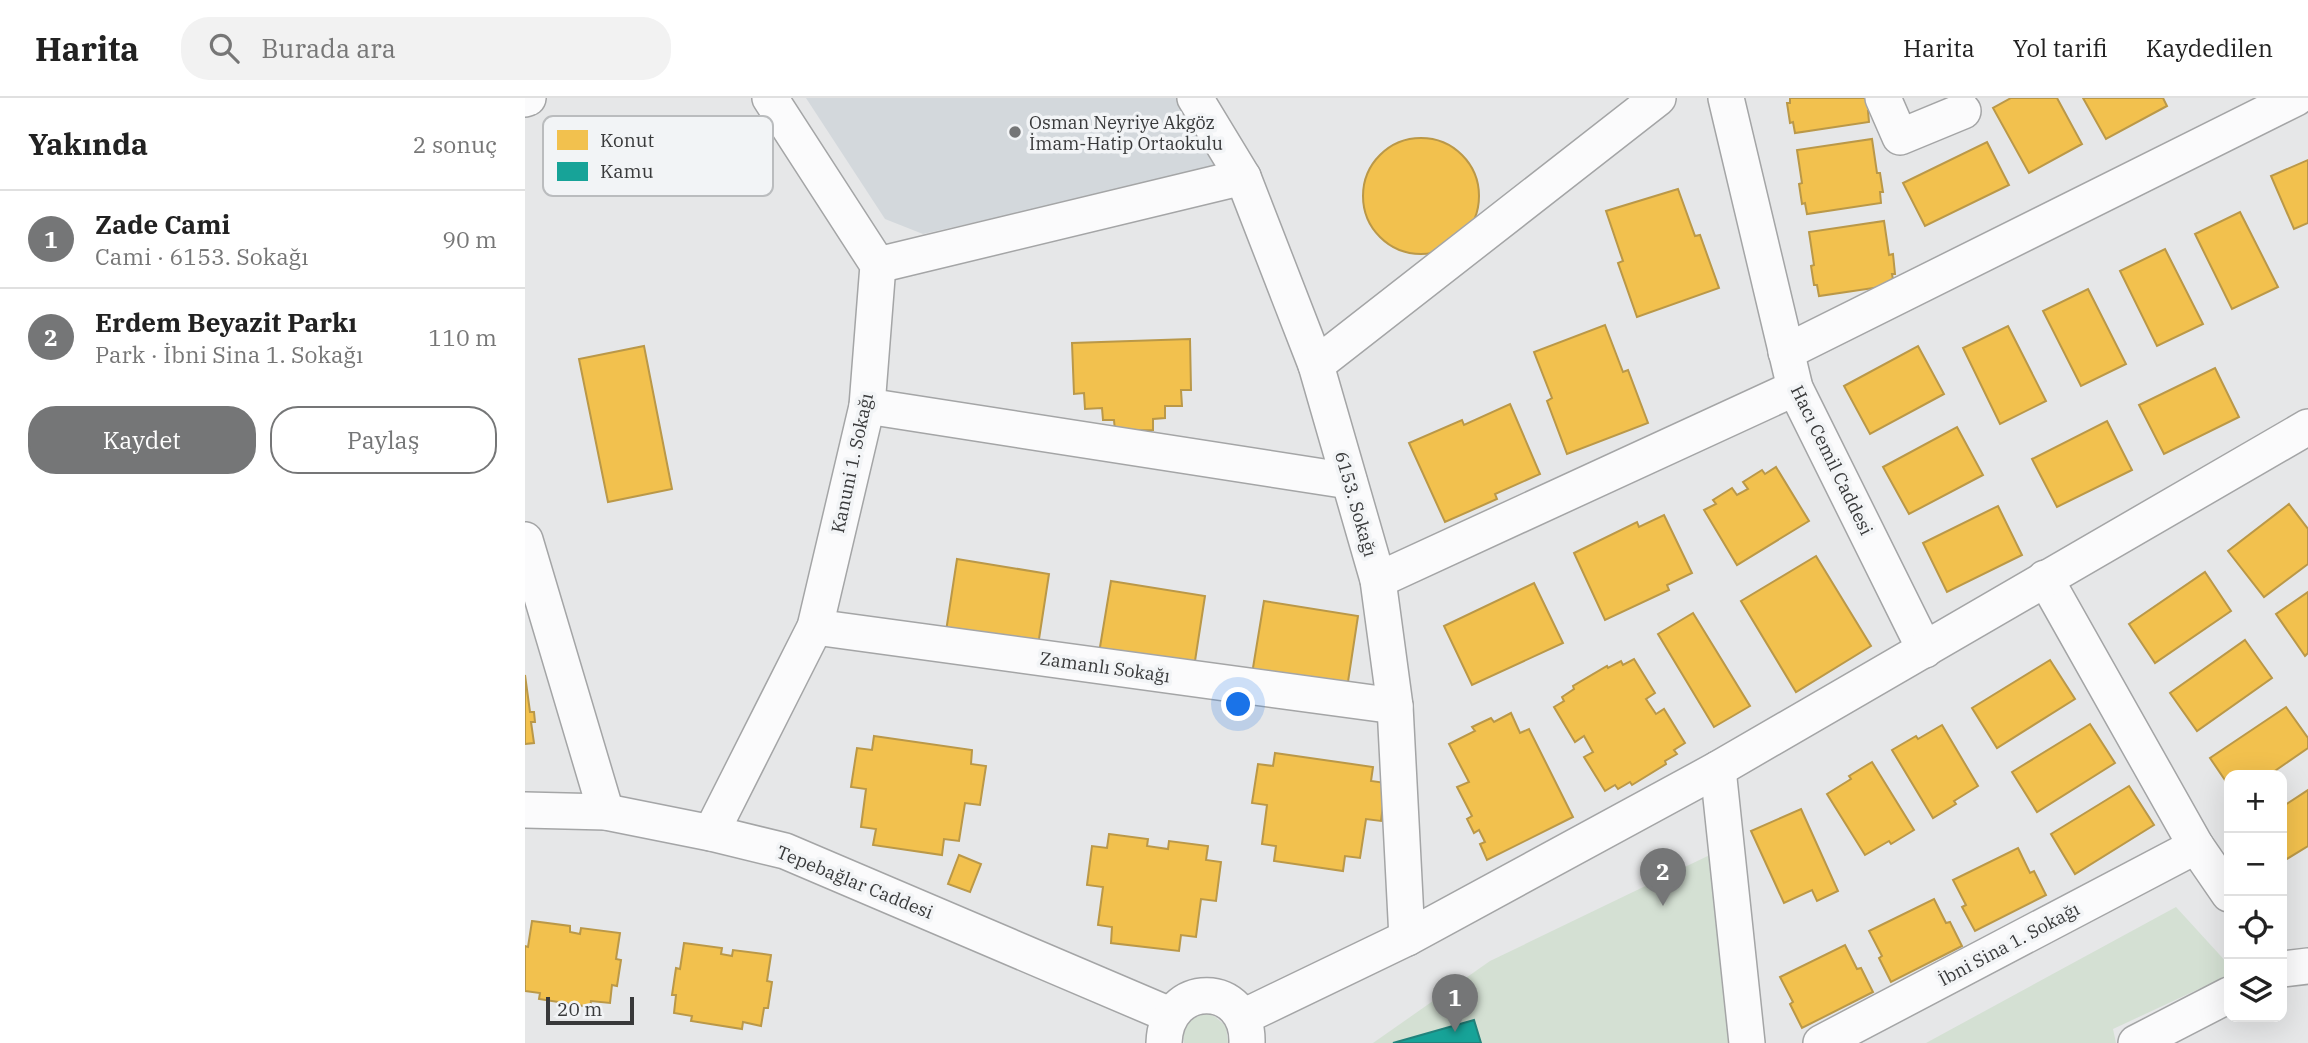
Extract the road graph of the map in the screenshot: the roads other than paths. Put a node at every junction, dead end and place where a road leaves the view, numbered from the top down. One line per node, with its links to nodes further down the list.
1 (771, 98): 9 (street)
2 (1195, 98): 8 (street, 6153. Sokağı)
3 (1658, 98): 11 (street)
4 (1726, 98): 10 (street, Hacı Cemil Caddesi)
5 (1883, 98): 7 (street)
6 (2296, 98): 10 (street)
7 (1963, 111)
8 (1243, 177): 9 (street); 11 (street, 6153. Sokağı)
9 (878, 265): 13 (street, Kanuni 1. Sokağı)
10 (1786, 352): 12 (street, Hacı Cemil Caddesi)
11 (1316, 365): 15 (street, 6153. Sokağı)
12 (1795, 388): 18 (street); 20 (street, Hacı Cemil Caddesi)
13 (867, 406): 15 (street); 19 (street, Kanuni 1. Sokağı)
14 (2306, 433): 17 (street)
15 (1349, 481): 18 (street, 6153. Sokağı)
16 (525, 540): 24 (street)
17 (2045, 578): 20 (street); 26 (street)
18 (1378, 580): 21 (street, 6153. Sokağı)
19 (815, 627): 21 (street, Zamanlı Sokağı); 25 (street, Kanuni 1. Sokağı)
20 (1925, 650): 22 (street)
21 (1395, 706): 28 (street, 6153. Sokağı)
22 (1718, 769): 28 (street); 34 (street)
23 (525, 810): 24 (street, Tepebağlar Caddesi)
24 (606, 812): 25 (street, Tepebağlar Caddesi)
25 (711, 833): 32 (street, Tepebağlar Caddesi)
26 (2196, 846): 27 (street); 35 (street, İbni Sina 1. Sokağı)
27 (2224, 887)
28 (1407, 938): 33 (street)
29 (2308, 966): 30 (street)
30 (2287, 968)
31 (2224, 998): 36 (street)
32 (1167, 1029): 33 (street)
33 (1245, 1030)
34 (1747, 1043)
35 (1821, 1043)
36 (2136, 1043)

